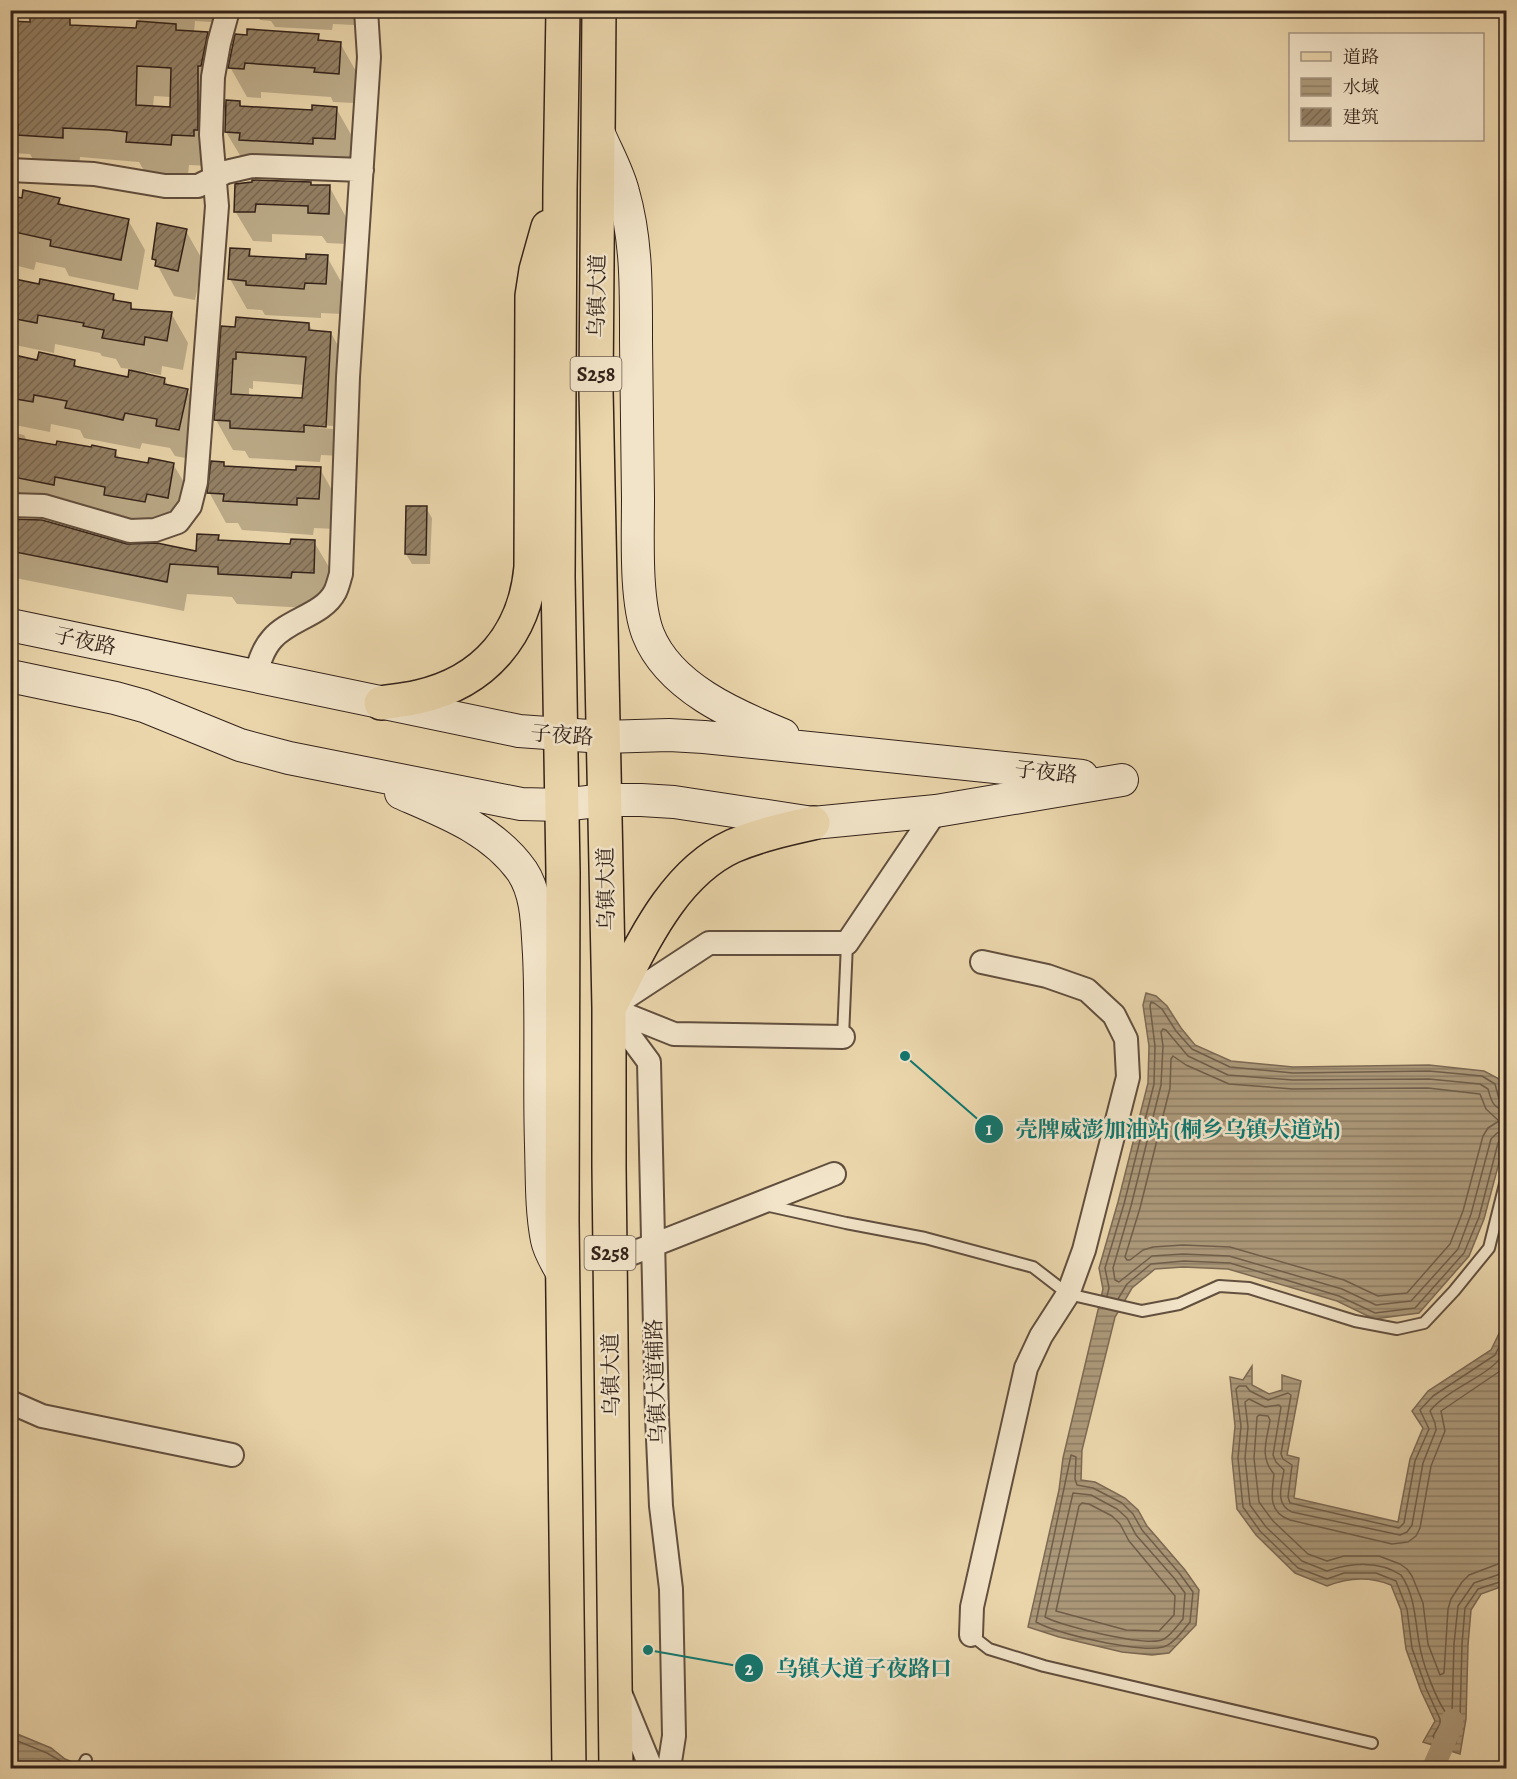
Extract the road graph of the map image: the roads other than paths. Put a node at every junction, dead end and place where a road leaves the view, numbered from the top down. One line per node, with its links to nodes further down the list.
1 (228, 10): 8 (street)
2 (366, 10): 7 (street)
3 (563, 10): 9 (main road, 乌镇大道 / S258)
4 (599, 10): 5 (main road, 乌镇大道 / S258)
5 (598, 134): 16 (main road, 乌镇大道 / S258); 17 (main road)
6 (10, 170): 8 (street)
7 (362, 170): 8 (street); 13 (street)
8 (214, 178): 10 (street)
9 (560, 188): 14 (main road); 15 (main road, 乌镇大道 / S258)
10 (10, 505)
11 (10, 625): 13 (main road, 子夜路)
12 (10, 676): 18 (main road)
13 (255, 676): 14 (main road, 子夜路)
14 (381, 703): 15 (main road, 子夜路)
15 (560, 736): 16 (main road, 子夜路); 20 (main road, 乌镇大道 / S258)
16 (603, 738): 17 (main road, 子夜路); 19 (main road, 乌镇大道 / S258)
17 (811, 747): 21 (main road, 子夜路)
18 (348, 770): 20 (main road); 32 (main road)
19 (605, 800): 20 (main road); 22 (main road); 25 (main road, 乌镇大道 / S258)
20 (562, 805): 32 (main road, 乌镇大道 / S258)
21 (936, 811): 22 (main road); 23 (street)
22 (813, 823): 25 (main road)
23 (847, 943): 25 (street); 26 (lane)
24 (982, 962): 33 (street)
25 (609, 1008): 26 (street); 30 (street, 乌镇大道辅路); 31 (main road, 乌镇大道 / S258)
26 (843, 1037)
27 (834, 1174): 29 (street)
28 (1506, 1180): 33 (lane)
29 (759, 1203): 30 (street); 33 (lane)
30 (653, 1245): 31 (street); 44 (street, 乌镇大道辅路)
31 (610, 1262): 35 (main road, 乌镇大道 / S258)
32 (563, 1276): 34 (main road, 乌镇大道 / S258)
33 (1068, 1293): 38 (street)
34 (564, 1378): 35 (main road); 41 (main road, 乌镇大道 / S258)
35 (611, 1378): 39 (main road, 乌镇大道 / S258)
36 (10, 1402): 37 (street)
37 (232, 1455)
38 (970, 1635): 40 (lane)
39 (615, 1680): 42 (main road, 乌镇大道 / S258); 43 (street)
40 (1372, 1743)
41 (569, 1768)
42 (616, 1768)
43 (651, 1768)
44 (669, 1768)

